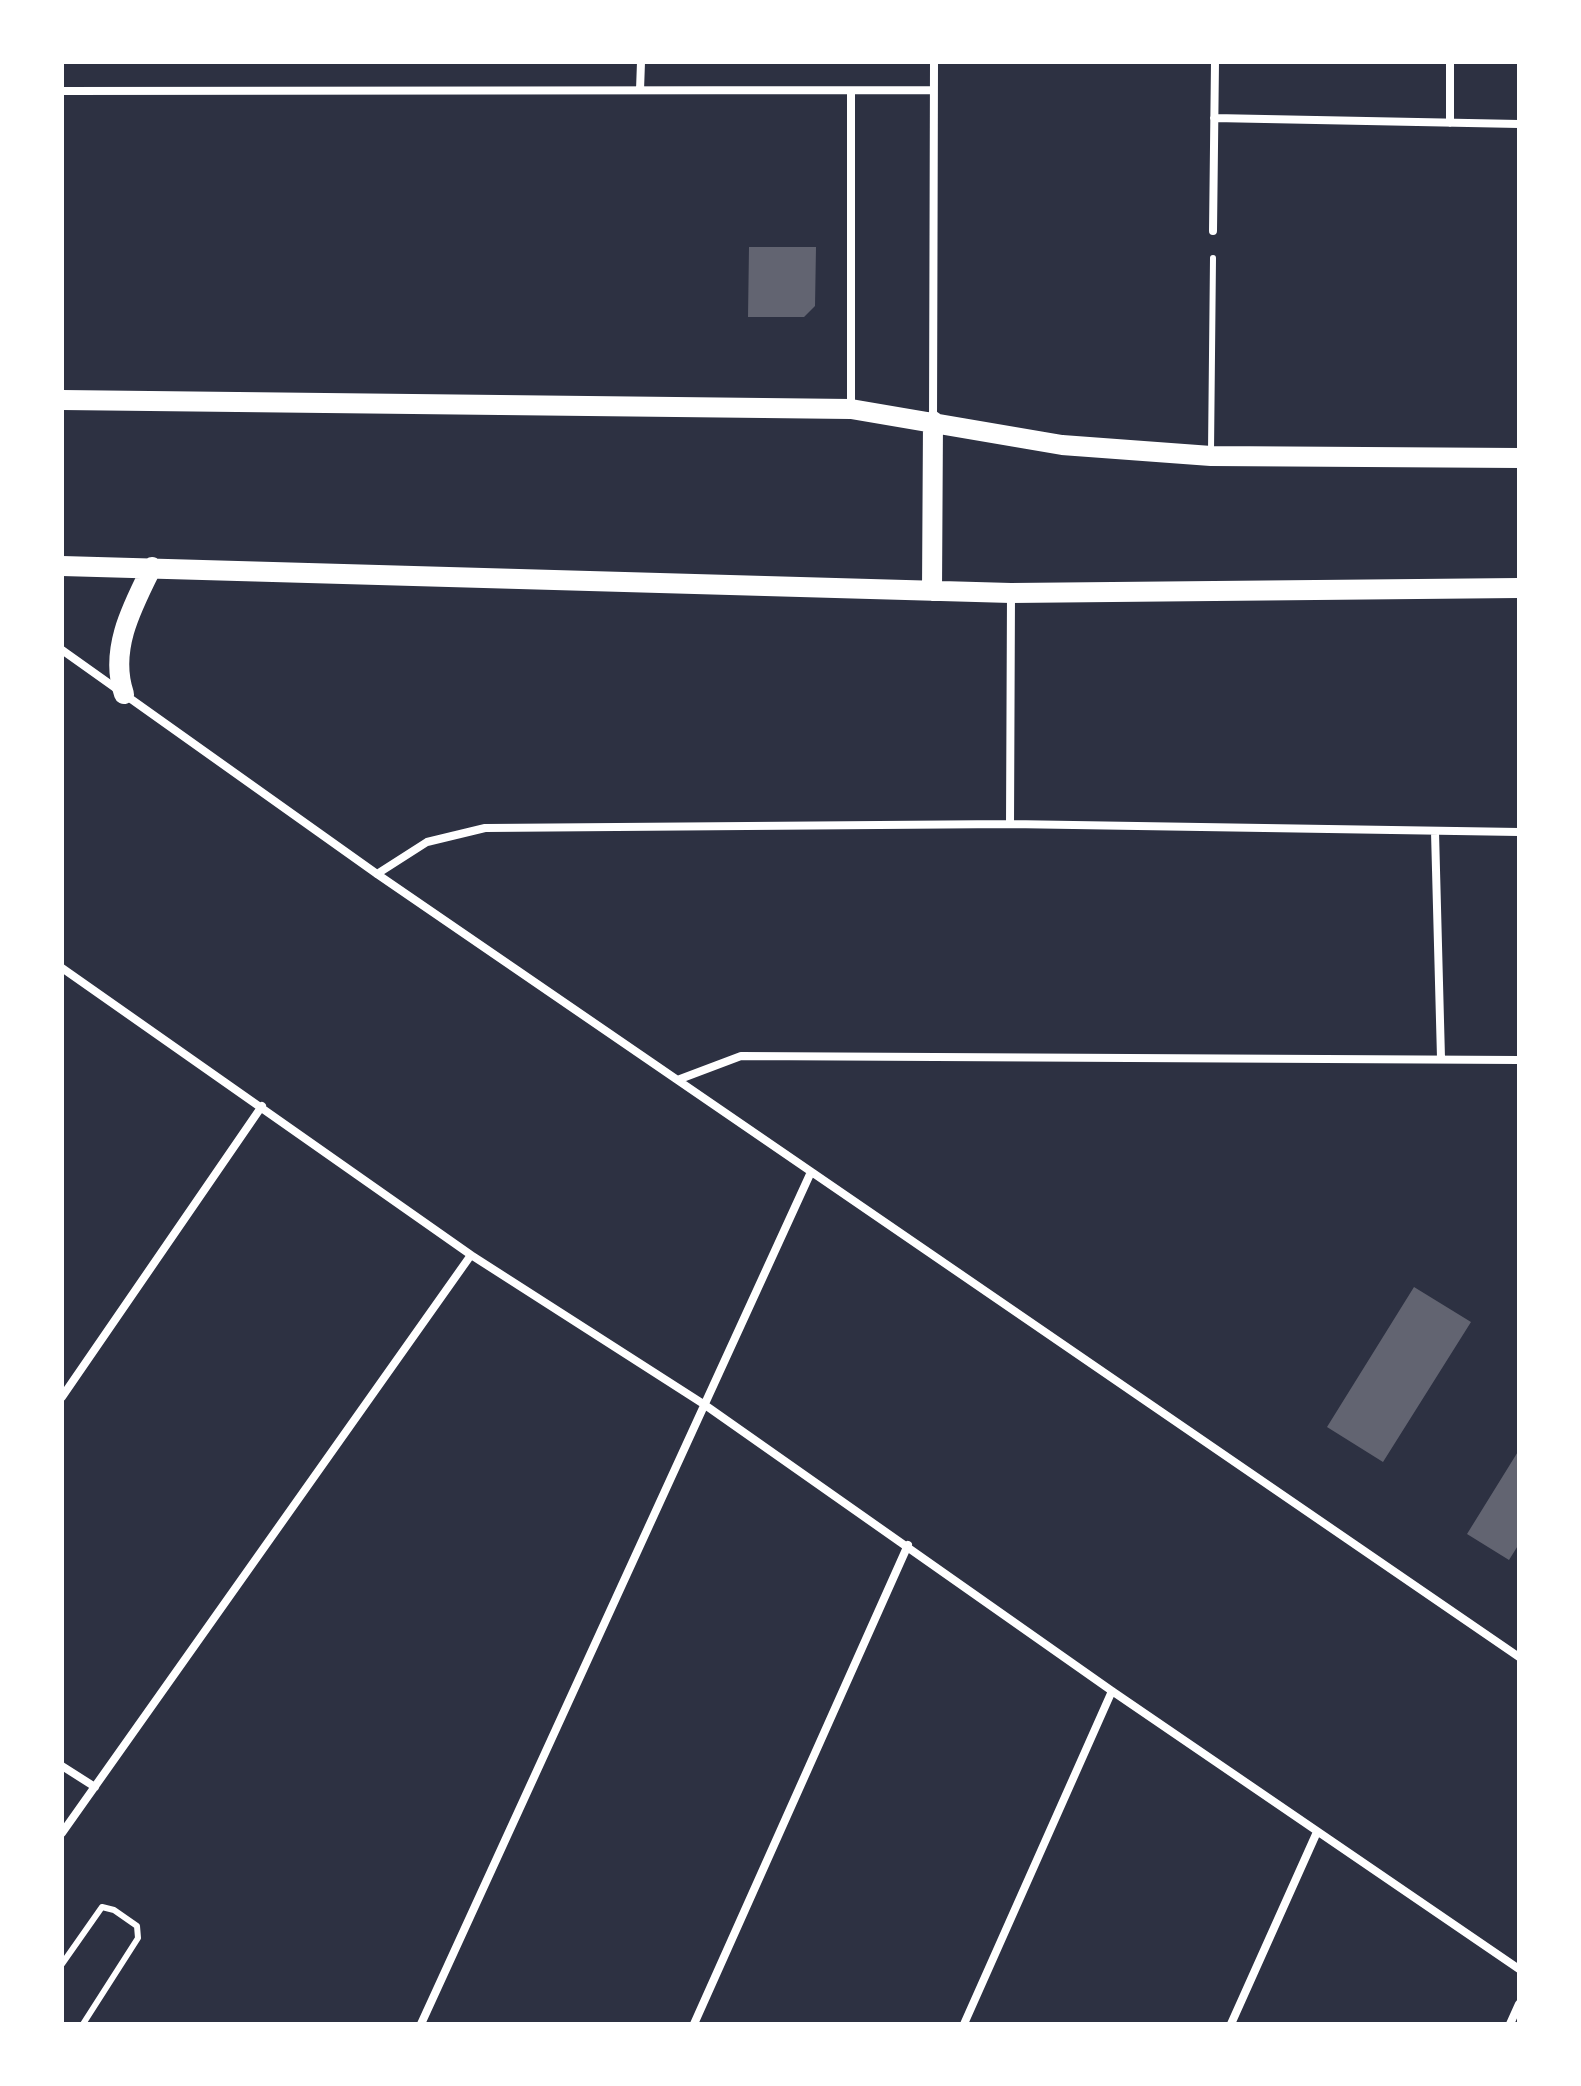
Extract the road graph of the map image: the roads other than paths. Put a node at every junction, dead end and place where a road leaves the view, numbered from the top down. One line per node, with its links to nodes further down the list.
1 (641, 62): 5 (street)
2 (934, 62): 6 (street)
3 (1215, 62): 9 (street)
4 (1450, 62): 10 (street)
5 (640, 90): 7 (street); 8 (street)
6 (933, 90): 8 (street); 16 (street)
7 (62, 91)
8 (851, 91): 15 (street)
9 (1214, 118): 10 (street); 12 (street)
10 (1450, 123): 11 (street)
11 (1519, 124)
12 (1213, 231)
13 (1213, 258): 17 (lane)
14 (62, 400): 15 (main road)
15 (851, 409): 16 (main road)
16 (933, 421): 17 (main road); 22 (main road)
17 (1211, 456): 18 (main road)
18 (1519, 458)
19 (62, 566): 20 (main road)
20 (152, 567): 22 (main road); 25 (main road)
21 (1519, 588): 23 (main road)
22 (932, 591): 23 (main road)
23 (1011, 593): 26 (street)
24 (62, 650): 25 (street)
25 (124, 694): 29 (street)
26 (1010, 824): 27 (street); 29 (street)
27 (1435, 832): 28 (street); 31 (street)
28 (1519, 832)
29 (377, 874): 33 (street)
30 (62, 968): 34 (street)
31 (1441, 1058): 32 (street); 33 (street)
32 (1519, 1060)
33 (680, 1079): 35 (street)
34 (262, 1106): 36 (street); 37 (street)
35 (811, 1172): 38 (street); 40 (street)
36 (471, 1255): 38 (street); 43 (street)
37 (62, 1397)
38 (705, 1405): 39 (street); 50 (street)
39 (908, 1545): 41 (street); 51 (street)
40 (1519, 1657)
41 (1112, 1691): 44 (street); 52 (street)
42 (62, 1766): 43 (street)
43 (95, 1787): 45 (street)
44 (1317, 1832): 47 (street); 53 (street)
45 (62, 1833)
46 (62, 1964): 49 (lane)
47 (1519, 1969)
48 (1519, 2004): 54 (street)
49 (83, 2024)
50 (421, 2024)
51 (694, 2024)
52 (964, 2024)
53 (1231, 2024)
54 (1510, 2024)

